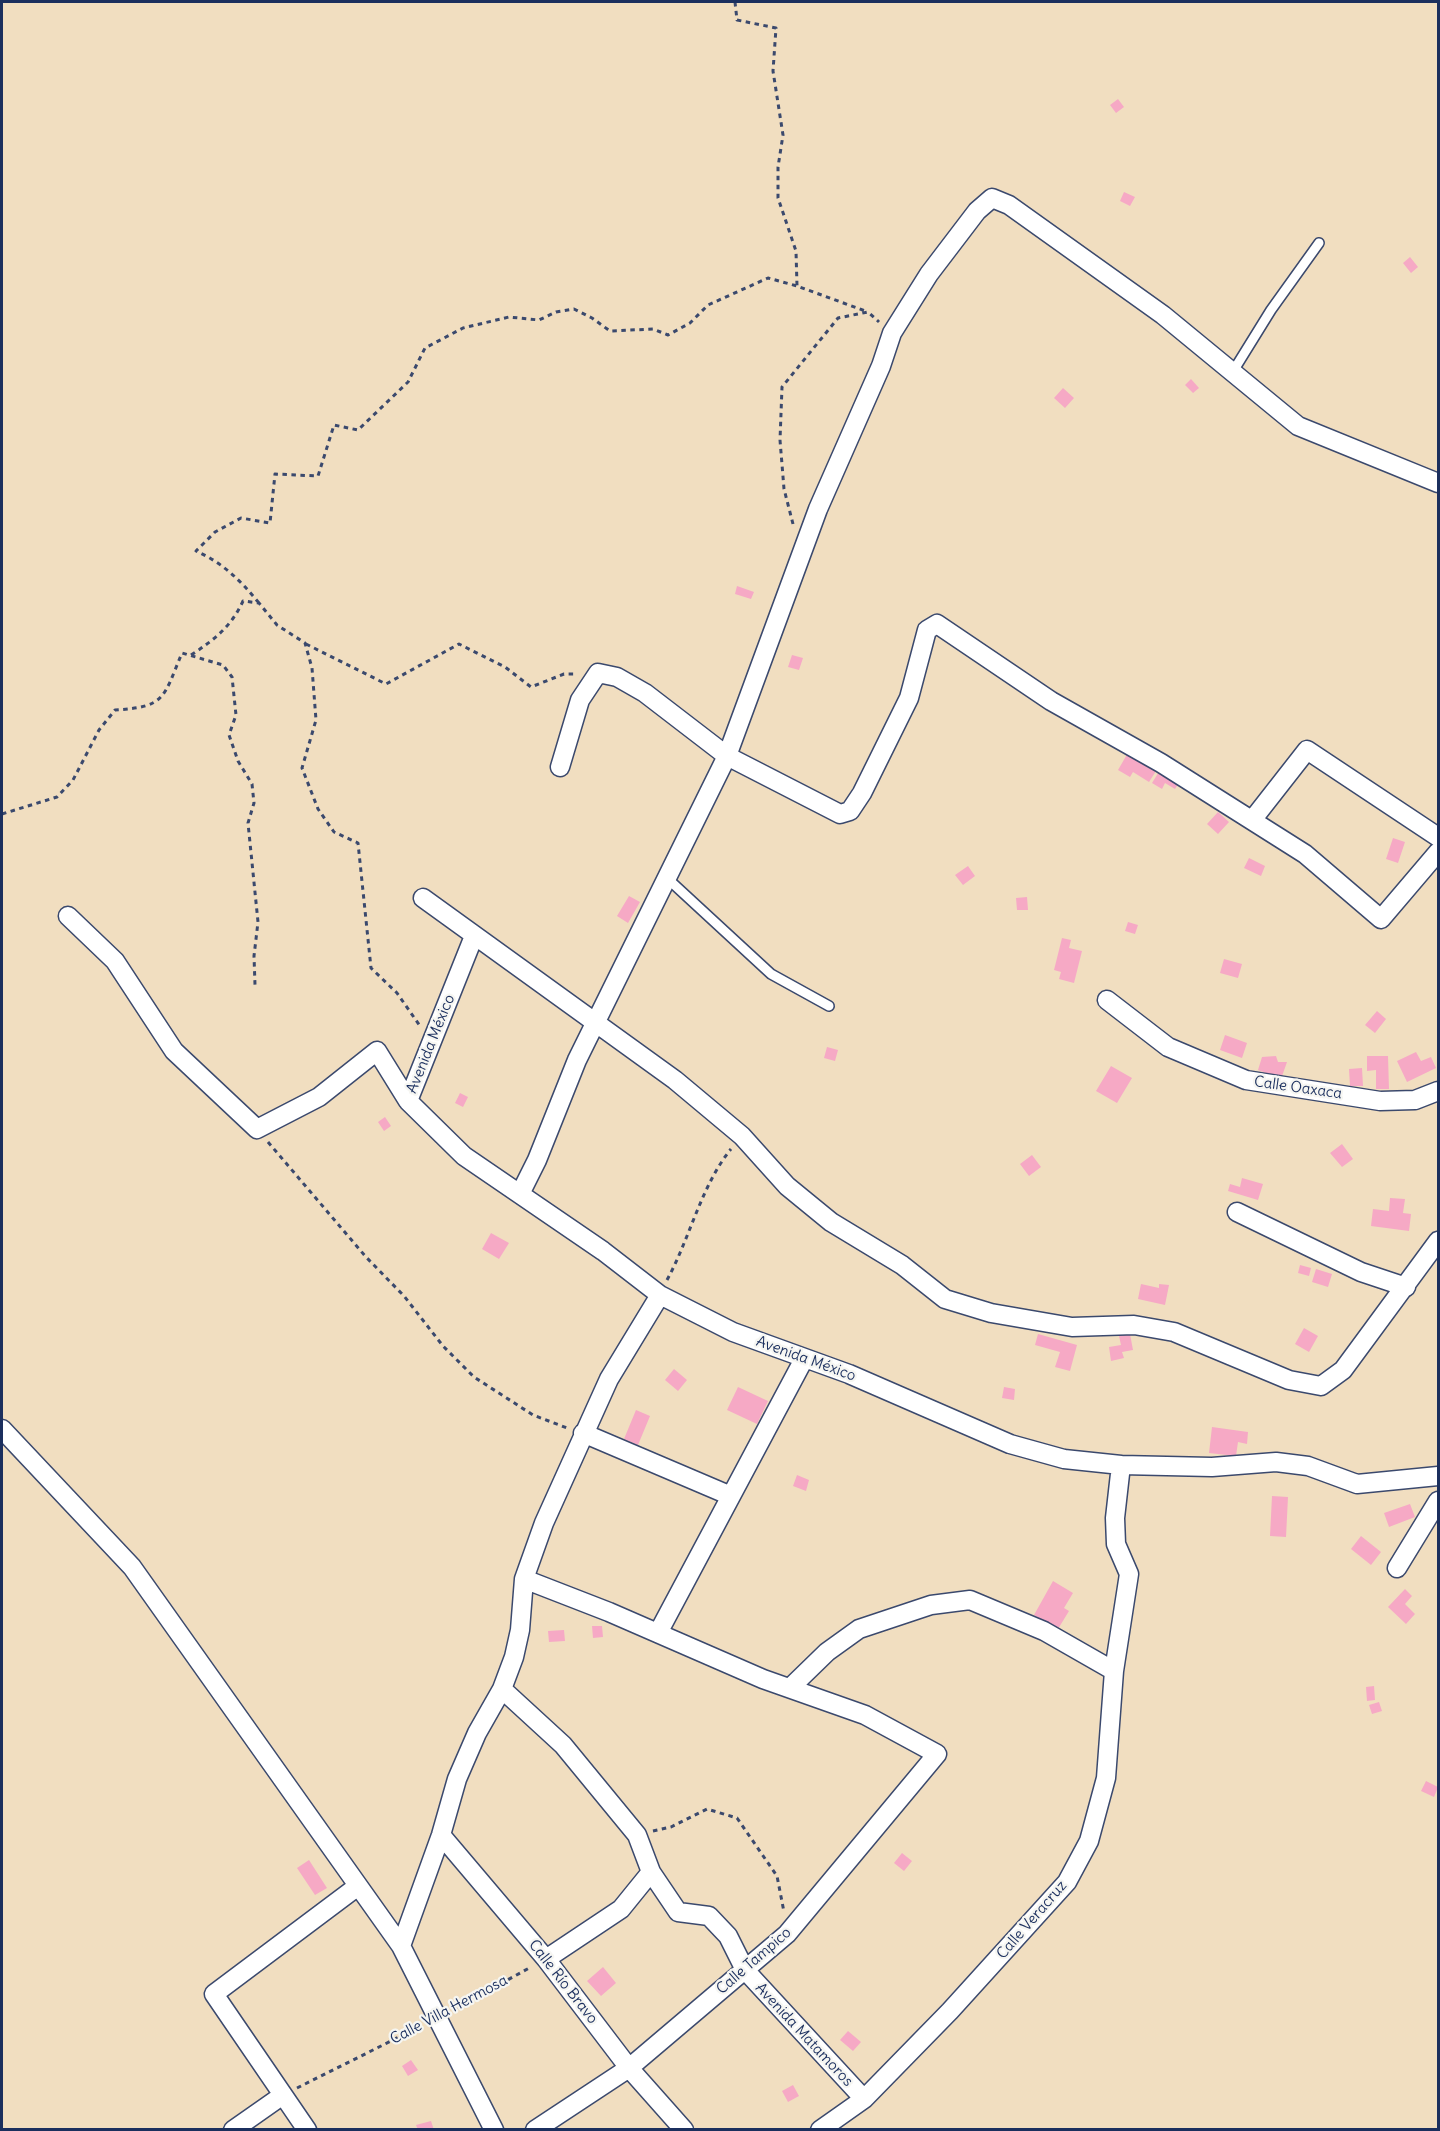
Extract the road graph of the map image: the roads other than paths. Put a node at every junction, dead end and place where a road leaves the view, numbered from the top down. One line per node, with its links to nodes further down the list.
1 (1319, 243): 2 (lane)
2 (1232, 374): 3 (street); 4 (street)
3 (1438, 483)
4 (727, 756): 5 (street); 6 (street); 9 (street)
5 (560, 767)
6 (1253, 819): 7 (street); 8 (street)
7 (1438, 837)
8 (1438, 852)
9 (668, 879): 14 (lane); 15 (street)
10 (423, 898): 12 (street)
11 (68, 916): 17 (street)
12 (474, 936): 15 (street); 17 (street, Avenida México)
13 (1107, 1000): 16 (street, Calle Oaxaca)
14 (829, 1006)
15 (596, 1022): 18 (street); 21 (street)
16 (1438, 1091)
17 (408, 1101): 18 (street, Avenida México)
18 (521, 1192): 22 (street, Avenida México)
19 (1238, 1212): 21 (street)
20 (1438, 1241): 21 (street)
21 (1406, 1287)
22 (660, 1295): 23 (street, Avenida México); 25 (street)
23 (804, 1359): 26 (street, Avenida México); 28 (street)
24 (2, 1429): 38 (street)
25 (583, 1434): 28 (street); 31 (street)
26 (1121, 1466): 27 (street, Avenida México); 33 (street, Calle Veracruz)
27 (1438, 1476)
28 (731, 1496): 32 (street)
29 (1438, 1501): 30 (street)
30 (1397, 1568)
31 (524, 1579): 32 (street); 35 (street)
32 (658, 1633): 34 (street)
33 (1114, 1671): 34 (street); 44 (street, Calle Veracruz)
34 (790, 1688): 41 (street, Calle Tampico)
35 (502, 1689): 36 (street); 37 (street, Avenida Matamoros)
36 (441, 1835): 39 (street); 40 (street, Calle Río Bravo)
37 (651, 1872): 40 (street); 41 (street, Avenida Matamoros)
38 (358, 1886): 39 (street); 43 (street)
39 (400, 1946): 47 (street)
40 (546, 1959): 42 (street, Calle Río Bravo)
41 (745, 1970): 42 (street, Calle Tampico); 44 (street, Avenida Matamoros)
42 (629, 2068): 48 (street, Calle Tampico); 49 (street, Calle Río Bravo)
43 (283, 2095): 45 (street); 46 (street)
44 (864, 2099): 50 (street, Calle Veracruz)
45 (233, 2130)
46 (307, 2130)
47 (494, 2130)
48 (535, 2130)
49 (684, 2130)
50 (820, 2130)

